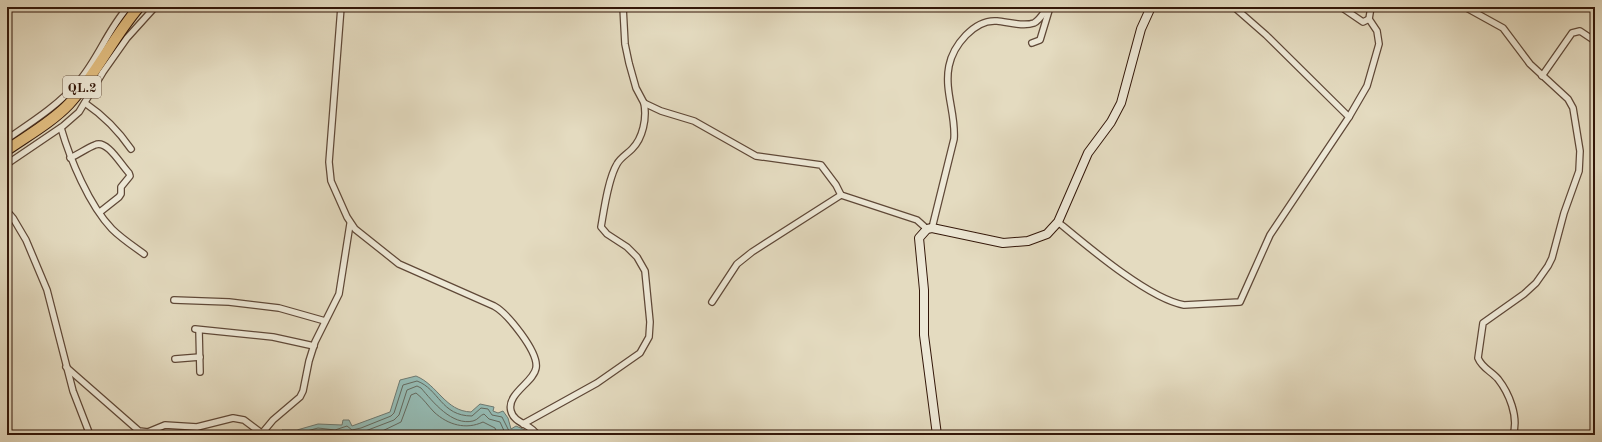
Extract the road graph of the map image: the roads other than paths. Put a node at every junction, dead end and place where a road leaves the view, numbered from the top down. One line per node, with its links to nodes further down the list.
1 (128, 7): 15 (street)
2 (139, 7): 15 (highway, QL.2)
3 (155, 7): 17 (street)
4 (342, 7): 30 (street)
5 (623, 7): 18 (street)
6 (1049, 7): 14 (street); 31 (street)
7 (1151, 7): 29 (street)
8 (1234, 7): 19 (street)
9 (1341, 7): 12 (street)
10 (1371, 7): 12 (street)
11 (1465, 7): 16 (street)
12 (1369, 19): 19 (street)
13 (1595, 41): 16 (street)
14 (1032, 43)
15 (93, 67): 21 (street); 22 (highway, QL.2)
16 (1542, 76): 46 (street)
17 (85, 103): 20 (street); 23 (street)
18 (644, 103): 26 (street); 41 (street)
19 (1349, 117): 29 (street)
20 (61, 128): 24 (street); 25 (street)
21 (7, 139)
22 (7, 150)
23 (131, 150)
24 (70, 158): 28 (street); 28 (street)
25 (7, 164)
26 (841, 195): 31 (street); 34 (street)
27 (7, 211): 39 (street)
28 (100, 212): 32 (street)
29 (1058, 222): 31 (street)
30 (350, 224): 35 (street); 41 (street)
31 (930, 228): 45 (street)
32 (144, 254)
33 (174, 300): 35 (street)
34 (712, 302)
35 (325, 321): 36 (street)
36 (314, 346): 37 (street); 42 (street)
37 (200, 357): 38 (street); 40 (street)
38 (175, 359)
39 (66, 367): 42 (street); 43 (street)
40 (200, 372)
41 (523, 424): 44 (street)
42 (263, 434)
43 (90, 435)
44 (537, 435)
45 (937, 435)
46 (1513, 435)

